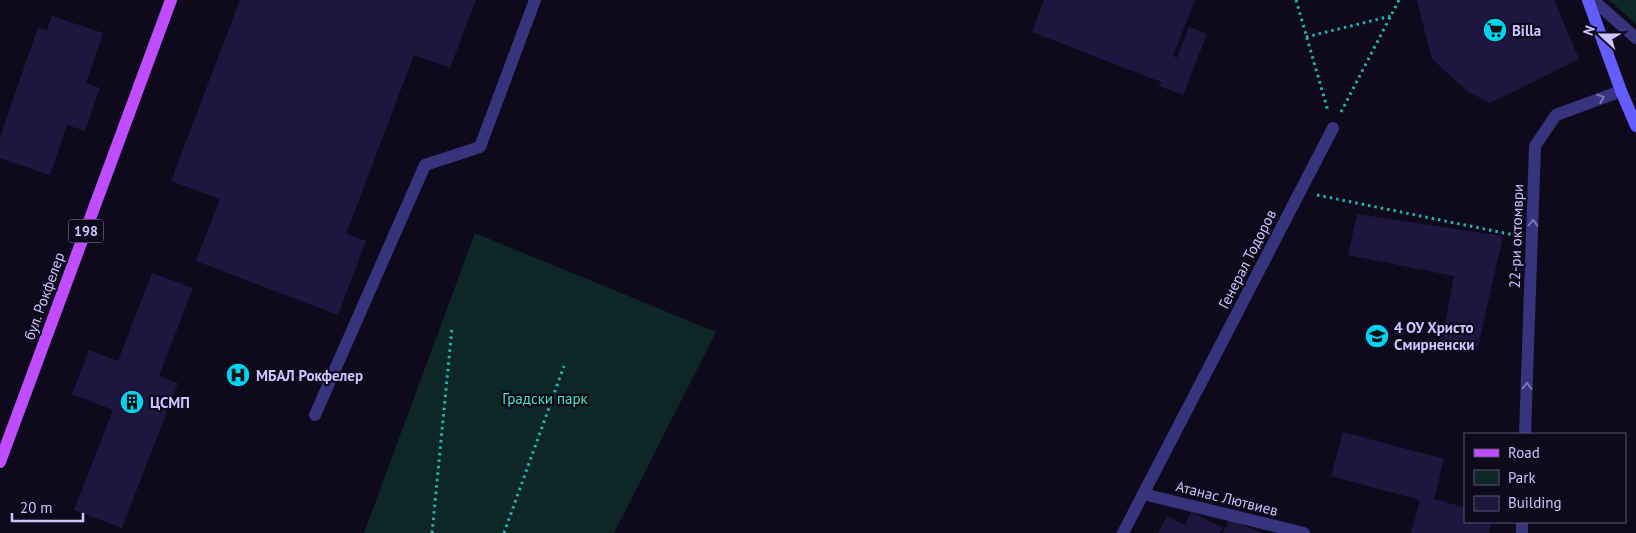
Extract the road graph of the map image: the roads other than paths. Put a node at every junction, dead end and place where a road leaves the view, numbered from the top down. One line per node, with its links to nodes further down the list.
1 (171, 0): 11 (main road, бул. Рокфелер / 198)
2 (535, 0): 9 (street)
3 (1588, 0): 6 (street)
4 (1593, 0): 5 (street)
5 (1636, 38)
6 (1621, 91): 7 (street); 10 (street, 22-ри октомври, one-way to 6)
7 (1636, 126)
8 (1333, 128): 12 (street, Генерал Тодоров)
9 (315, 415)
10 (1525, 433)
11 (0, 462)
12 (1143, 494): 13 (street, Генерал Тодоров); 14 (street, Атанас Лютвиев)
13 (1123, 533)
14 (1304, 533)

